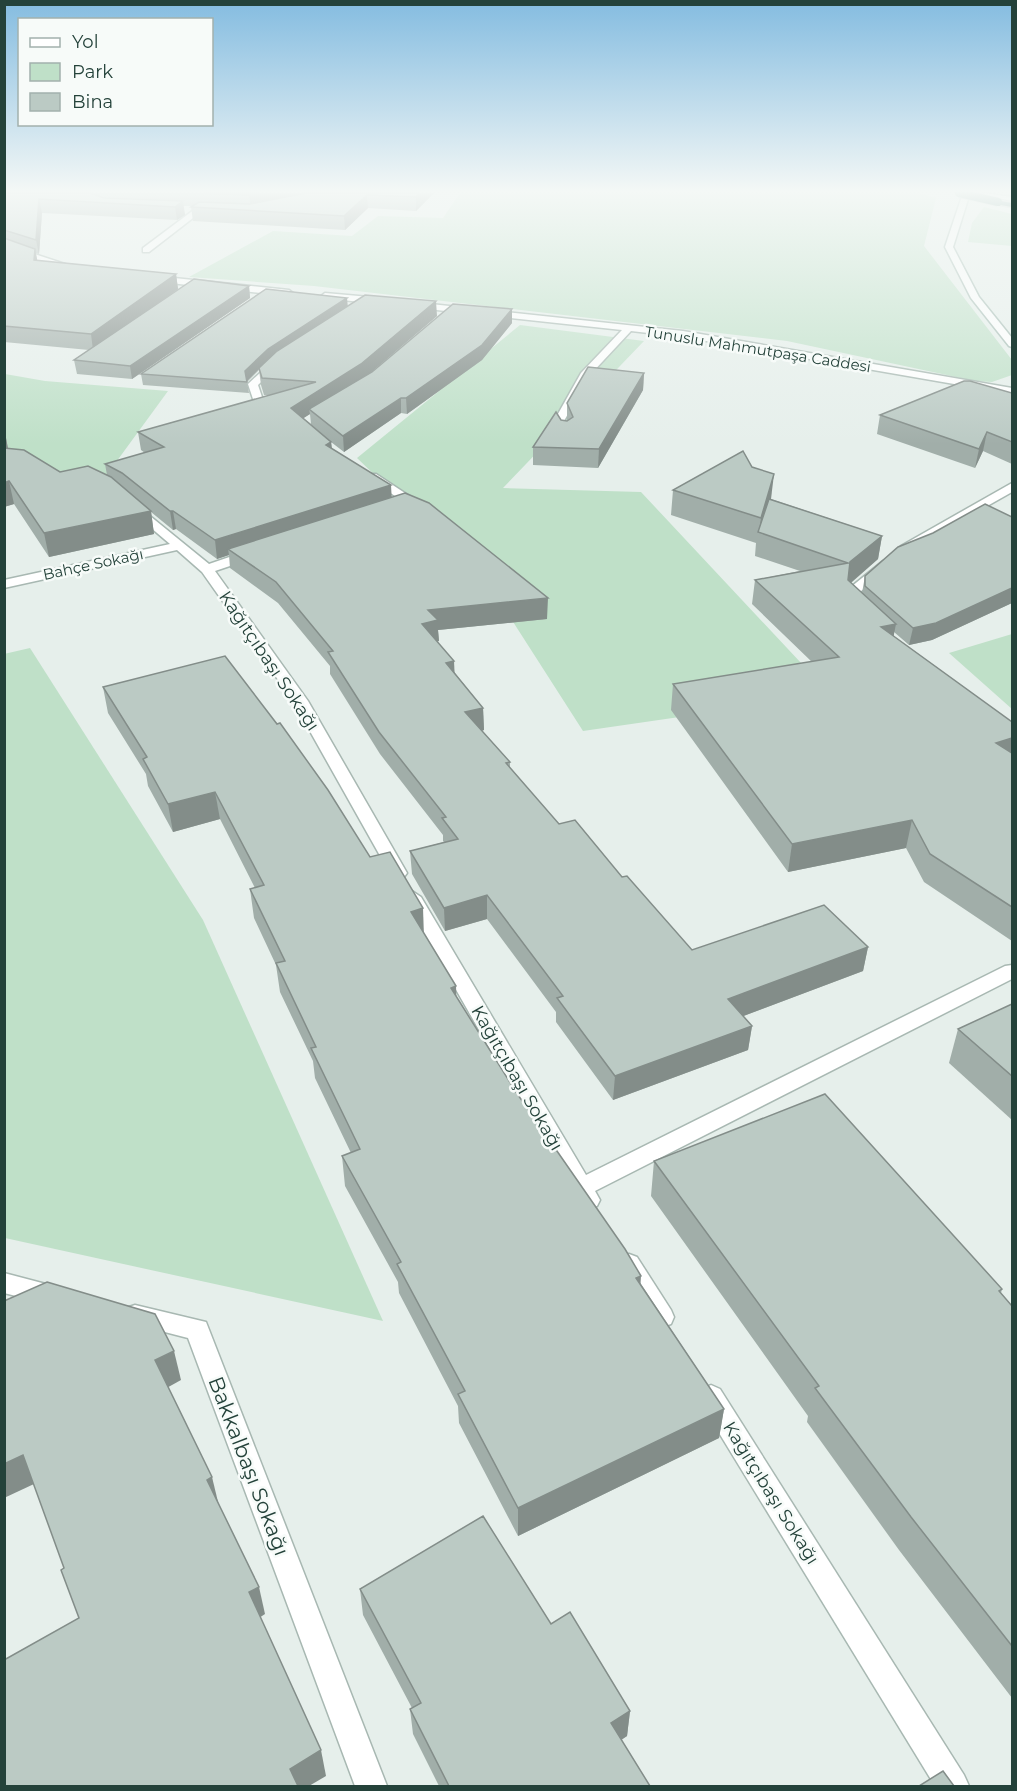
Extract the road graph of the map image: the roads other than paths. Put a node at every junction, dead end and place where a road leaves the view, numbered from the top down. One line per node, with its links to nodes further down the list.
1 (964, 277): 16 (street)
2 (141, 278): 3 (street)
3 (195, 284): 4 (street); 5 (street)
4 (185, 291)
5 (269, 291): 6 (street); 10 (street)
6 (303, 294)
7 (314, 295): 8 (street)
8 (371, 300): 9 (street); 13 (street)
9 (395, 303)
10 (250, 304)
11 (407, 304): 12 (street, Tunuslu Mahmutpaşa Caddesi)
12 (454, 309): 14 (street); 15 (street, Tunuslu Mahmutpaşa Caddesi)
13 (352, 313)
14 (436, 324)
15 (629, 328): 18 (street, Tunuslu Mahmutpaşa Caddesi); 20 (street)
16 (1012, 344)
17 (284, 357): 19 (street)
18 (1012, 391)
19 (258, 400)
20 (566, 434)
21 (359, 468): 24 (street)
22 (1012, 487): 29 (street)
23 (118, 494): 25 (street, Kağıtçıbaşı Sokağı)
24 (392, 510)
25 (181, 545): 27 (street, Kağıtçıbaşı Sokağı); 28 (street, Bahçe Sokağı)
26 (261, 552): 27 (street)
27 (207, 569): 31 (street, Kağıtçıbaşı Sokağı)
28 (4, 584)
29 (870, 621)
30 (1012, 971): 31 (street)
31 (581, 1188): 32 (street, Kağıtçıbaşı Sokağı)
32 (600, 1218)
33 (619, 1249): 37 (street)
34 (4, 1283): 35 (street)
35 (72, 1300)
36 (106, 1308): 39 (street, Bakkalbaşı Sokağı)
37 (669, 1330)
38 (701, 1380): 40 (street, Kağıtçıbaşı Sokağı)
39 (371, 1786)
40 (953, 1786)

